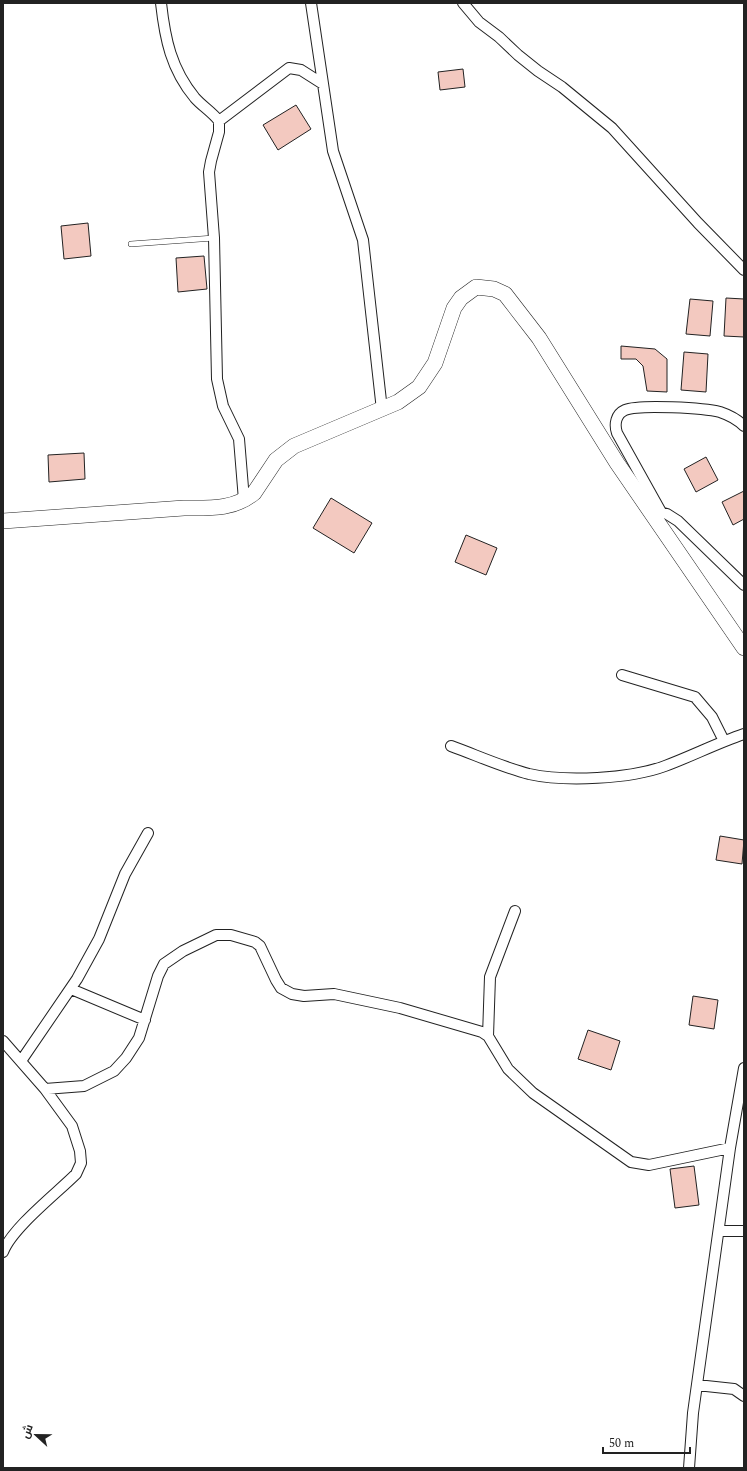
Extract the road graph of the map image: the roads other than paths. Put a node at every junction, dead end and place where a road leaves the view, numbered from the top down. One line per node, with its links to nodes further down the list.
1 (161, 3): 5 (street)
2 (311, 3): 4 (street)
3 (464, 3): 8 (street)
4 (323, 84): 5 (street); 9 (street)
5 (219, 121): 6 (street)
6 (214, 238): 7 (lane); 11 (street)
7 (131, 244)
8 (744, 270)
9 (382, 410): 11 (main road); 12 (main road)
10 (744, 426): 12 (street)
11 (244, 500): 13 (main road)
12 (656, 511): 14 (street); 15 (main road)
13 (3, 521)
14 (744, 586)
15 (744, 648)
16 (622, 675): 18 (street)
17 (744, 734): 18 (street)
18 (724, 741): 19 (street)
19 (451, 746)
20 (148, 832): 22 (street)
21 (516, 911): 24 (street)
22 (71, 989): 23 (street); 26 (street)
23 (145, 1020): 24 (street); 28 (street)
24 (488, 1036): 29 (street)
25 (3, 1041): 26 (street)
26 (21, 1061): 28 (street)
27 (744, 1068): 29 (street)
28 (45, 1089): 32 (street)
29 (730, 1148): 30 (street)
30 (719, 1231): 31 (street); 33 (street)
31 (744, 1231)
32 (3, 1252)
33 (697, 1385): 34 (street); 35 (street)
34 (744, 1396)
35 (689, 1468)

